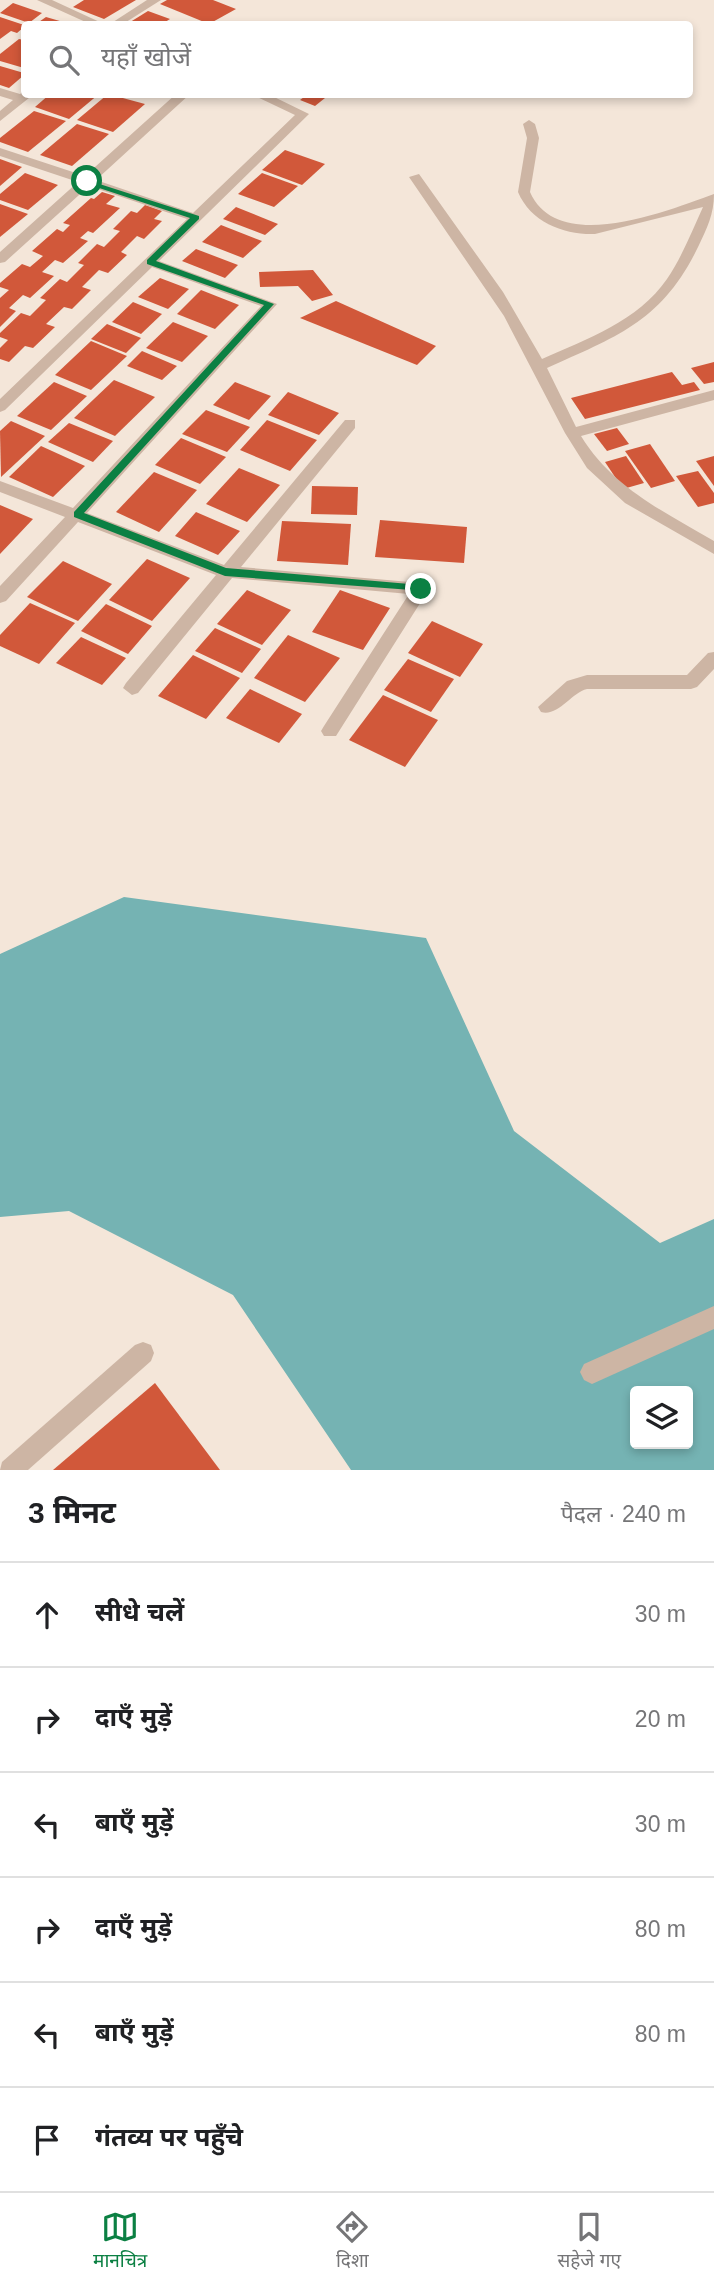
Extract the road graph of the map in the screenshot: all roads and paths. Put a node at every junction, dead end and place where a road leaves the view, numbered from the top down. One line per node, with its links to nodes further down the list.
1 (43, 0): 3 (street)
2 (155, 0): 4 (street)
3 (91, 21)
4 (121, 21)
5 (0, 92): 6 (street)
6 (21, 96)
7 (24, 98): 10 (street)
8 (180, 98): 14 (street)
9 (266, 98): 16 (street)
10 (0, 117)
11 (529, 124): 15 (street)
12 (0, 152): 14 (street)
13 (415, 177): 19 (street)
14 (87, 181): 16 (street); 17 (street)
15 (714, 199): 19 (street)
16 (196, 218): 18 (street)
17 (0, 259)
18 (150, 262): 21 (street); 25 (street)
19 (540, 365): 23 (street)
20 (714, 395): 23 (street)
21 (0, 407)
22 (350, 424): 27 (street)
23 (572, 433): 26 (street)
24 (0, 486): 25 (street)
25 (77, 515): 27 (street); 28 (street)
26 (714, 548)
27 (225, 572): 30 (street); 32 (street)
28 (0, 597)
29 (714, 658): 31 (street)
30 (132, 688)
31 (547, 707)
32 (330, 731)
33 (714, 1317): 35 (street)
34 (143, 1353): 36 (street)
35 (592, 1372)
36 (10, 1470)

